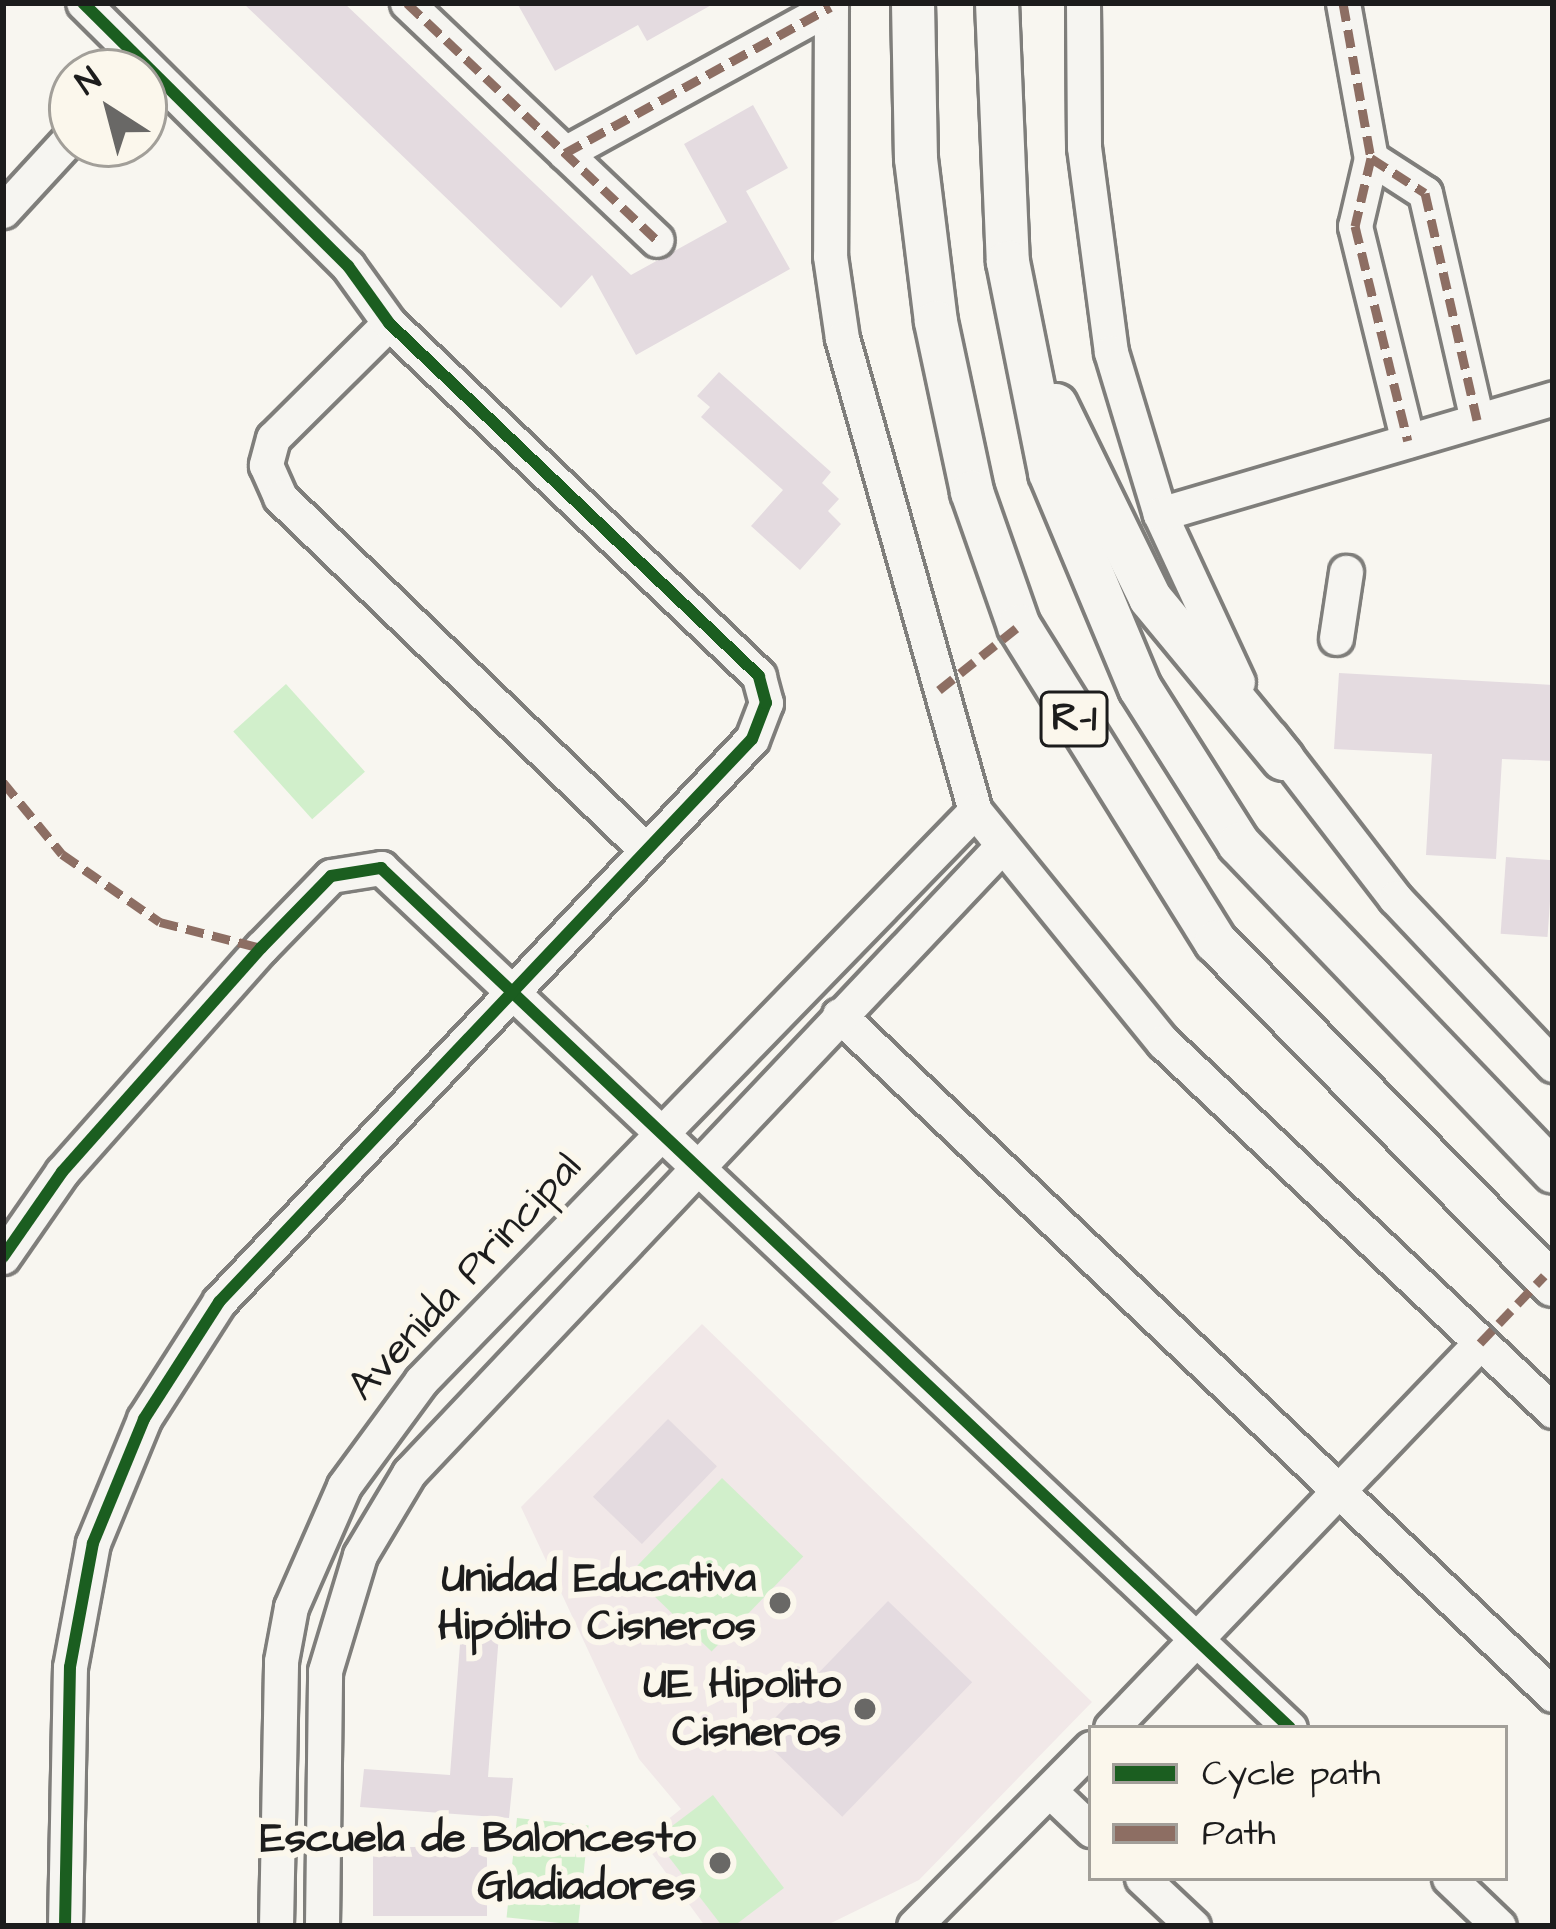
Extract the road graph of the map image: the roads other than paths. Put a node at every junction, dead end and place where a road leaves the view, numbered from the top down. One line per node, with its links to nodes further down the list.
1 (83, 3): 8 (street)
2 (407, 3): 10 (street)
3 (913, 3): 34 (main road, R-1)
4 (997, 3): 15 (main road, R-1)
5 (1083, 3): 20 (street)
6 (1343, 3): 11 (street)
7 (831, 5): 10 (street); 24 (street)
8 (119, 48)
9 (168, 99): 16 (street)
10 (566, 153): 14 (street)
11 (1371, 158): 18 (street); 19 (street)
12 (48, 162): 13 (street)
13 (3, 211)
14 (657, 240)
15 (1013, 286): 23 (main road); 32 (main road, R-1)
16 (389, 323): 26 (street); 26 (street)
17 (1553, 398): 18 (street)
18 (1478, 420): 19 (street)
19 (1408, 441): 20 (street)
20 (1160, 514): 23 (street)
21 (1346, 572): 22 (street)
22 (1336, 638)
23 (1283, 759): 29 (street)
24 (975, 811): 25 (street); 30 (street, Avenida Principal)
25 (1001, 847): 28 (street, Avenida Principal); 35 (street)
26 (646, 850): 27 (street)
27 (509, 991): 30 (street); 33 (street); 47 (street)
28 (839, 1016): 31 (street, Avenida Principal); 37 (street)
29 (1553, 1065)
30 (660, 1136): 31 (street); 48 (street, Avenida Principal)
31 (694, 1163): 38 (street); 49 (street, Avenida Principal)
32 (1553, 1172)
33 (3, 1257)
34 (1553, 1285)
35 (1480, 1343): 36 (street); 37 (street)
36 (1553, 1411)
37 (1339, 1492): 38 (street); 39 (street)
38 (1196, 1639): 40 (street); 41 (street)
39 (1553, 1695)
40 (1114, 1725)
41 (1287, 1725)
42 (1088, 1751): 43 (street)
43 (1050, 1791): 44 (street); 50 (street)
44 (1088, 1827)
45 (1145, 1881): 51 (street)
46 (1452, 1881): 52 (street)
47 (65, 1926)
48 (277, 1926)
49 (322, 1926)
50 (914, 1926)
51 (1193, 1926)
52 (1499, 1926)

